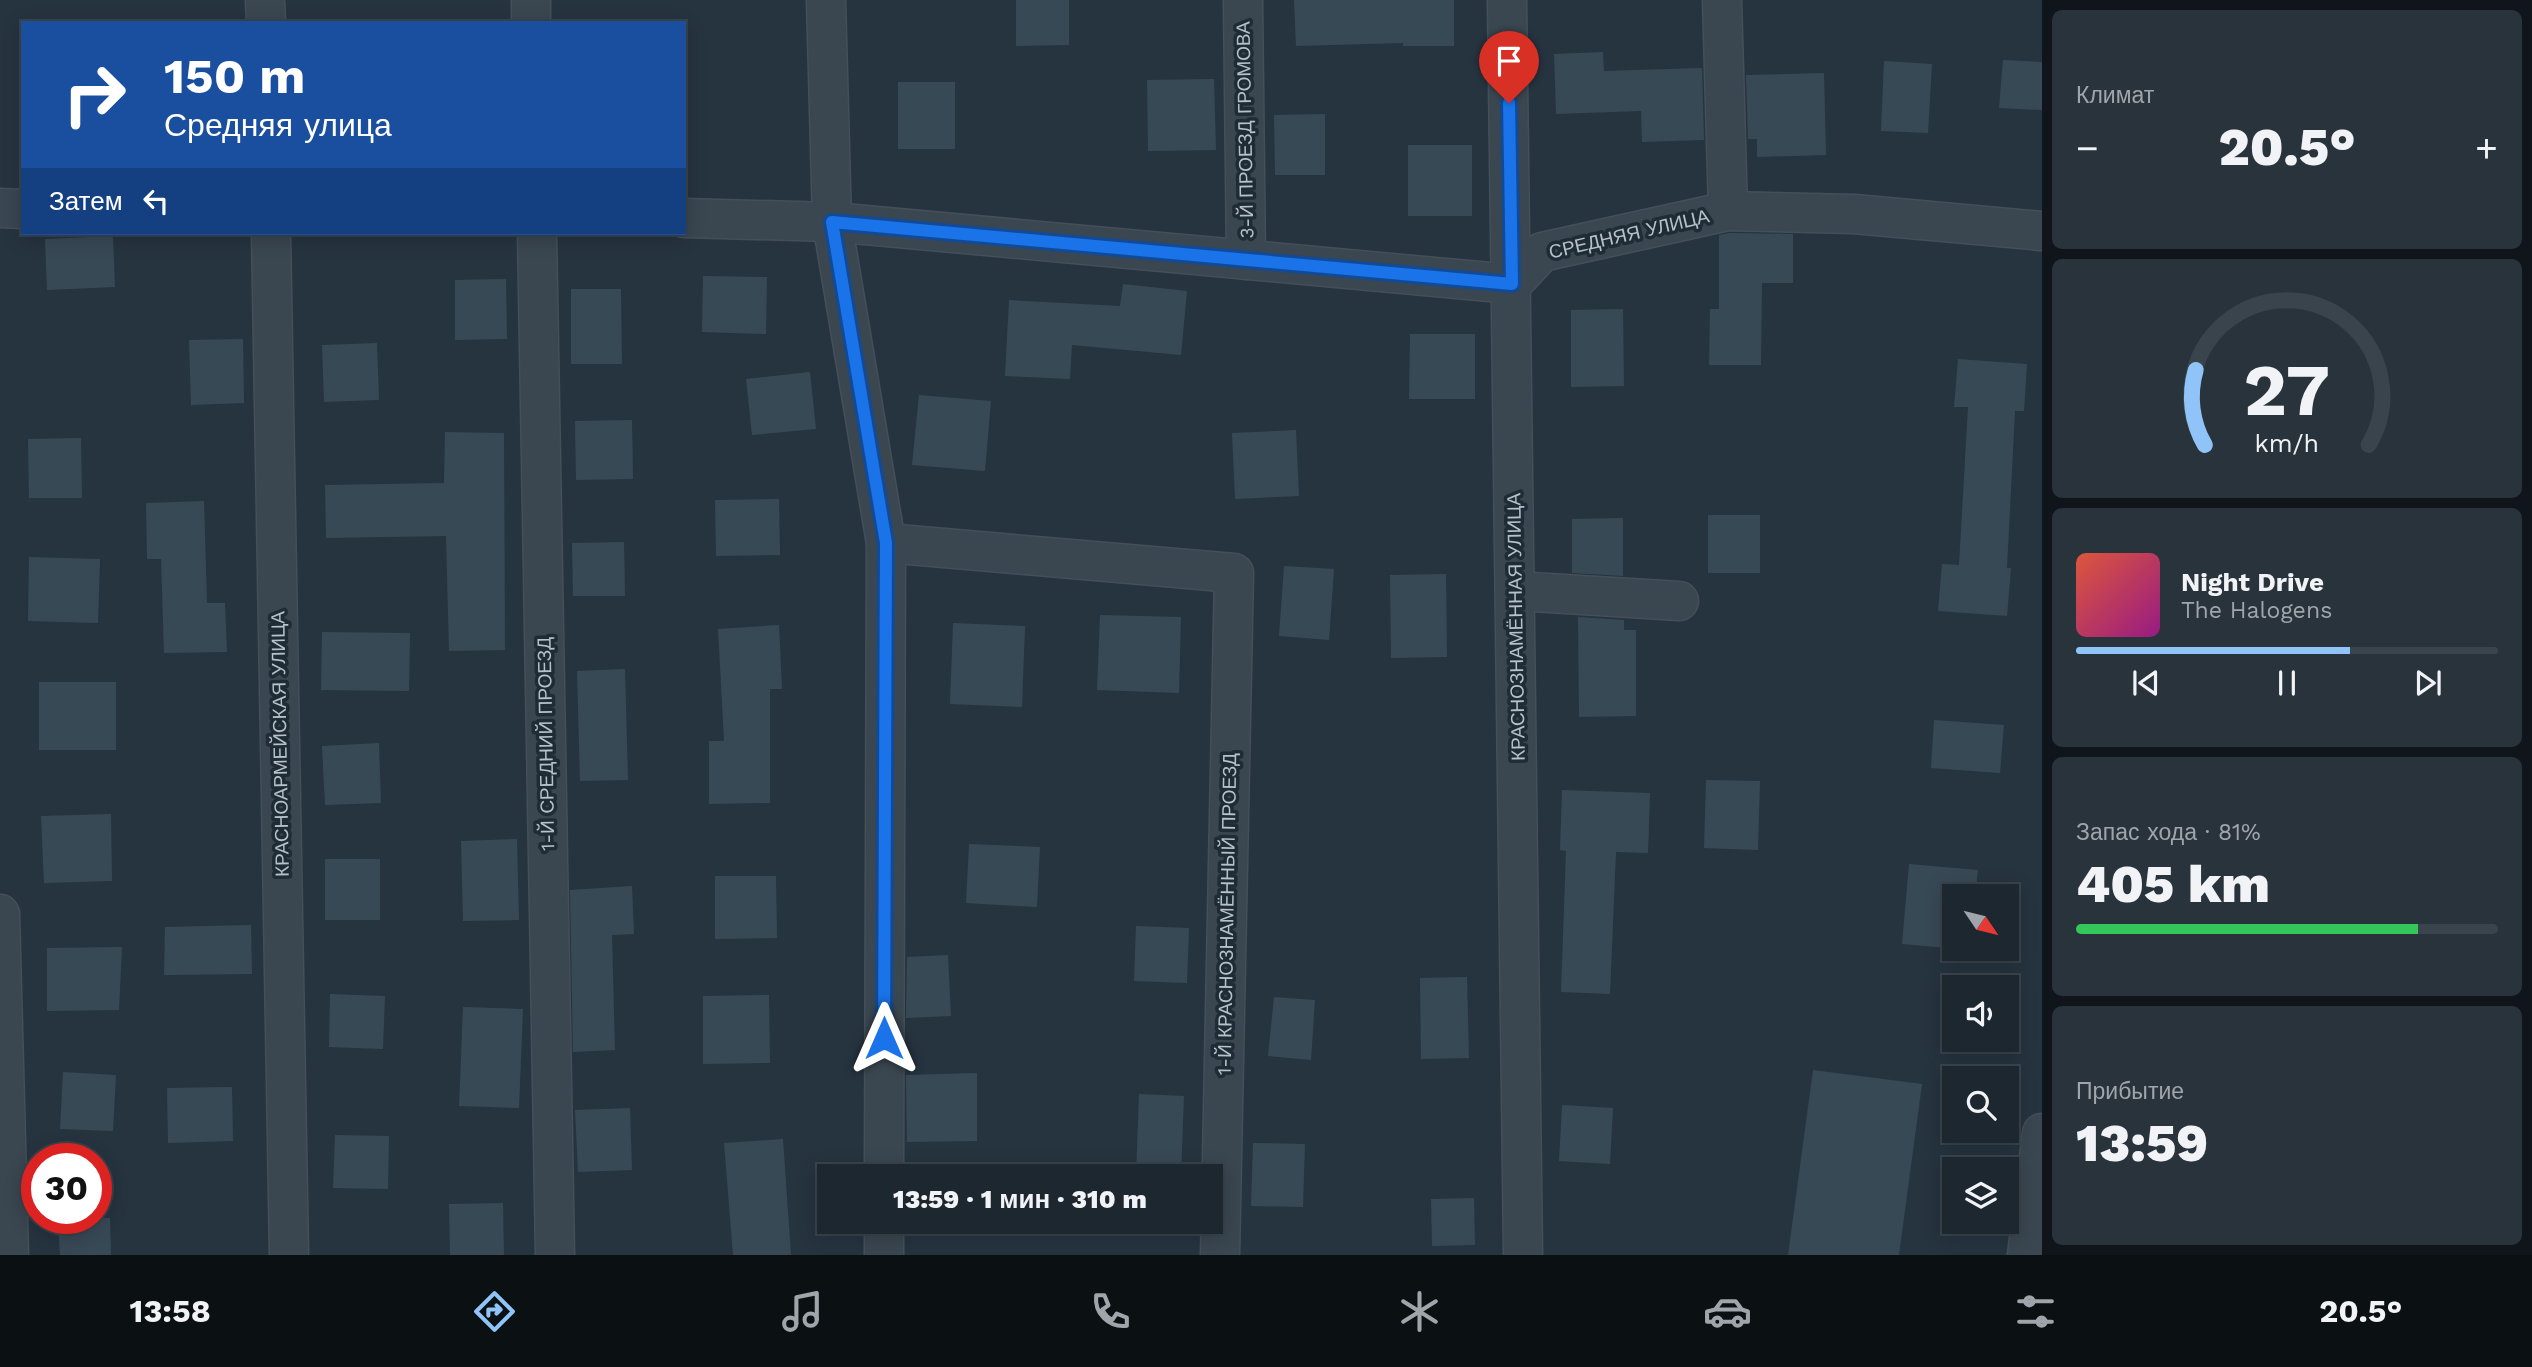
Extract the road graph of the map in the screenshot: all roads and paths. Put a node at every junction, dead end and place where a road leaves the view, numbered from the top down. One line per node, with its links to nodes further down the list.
1 (265, 0): 7 (street)
2 (531, 0): 8 (street)
3 (826, 0): 13 (street)
4 (1243, 0): 17 (street, 3-Й ПРОЕЗД ГРОМОВА)
5 (1507, 0): 18 (street, КРАСНОЗНАМЁННАЯ УЛИЦА)
6 (1723, 0): 11 (street)
7 (266, 21)
8 (531, 21)
9 (0, 208): 10 (street)
10 (21, 209)
11 (1728, 211): 14 (street, СРЕДНЯЯ УЛИЦА); 18 (street, СРЕДНЯЯ УЛИЦА)
12 (686, 219): 13 (street)
13 (832, 222): 17 (street); 19 (street)
14 (2042, 231)
15 (271, 235): 27 (street, КРАСНОАРМЕЙСКАЯ УЛИЦА)
16 (537, 235): 28 (street, 1-Й СРЕДНИЙ ПРОЕЗД)
17 (1246, 260): 18 (street)
18 (1512, 284): 20 (street, КРАСНОЗНАМЁННАЯ УЛИЦА)
19 (886, 543): 24 (street); 30 (street, 1-Й КРАСНОЗНАМЁННЫЙ ПРОЕЗД)
20 (1516, 591): 21 (street); 31 (street, КРАСНОЗНАМЁННАЯ УЛИЦА)
21 (1679, 601)
22 (0, 914): 26 (street)
23 (2042, 1133): 32 (street)
24 (884, 1164)
25 (884, 1234): 29 (street)
26 (9, 1255)
27 (289, 1255)
28 (555, 1255)
29 (884, 1255)
30 (1220, 1255)
31 (1523, 1255)
32 (2027, 1255)

